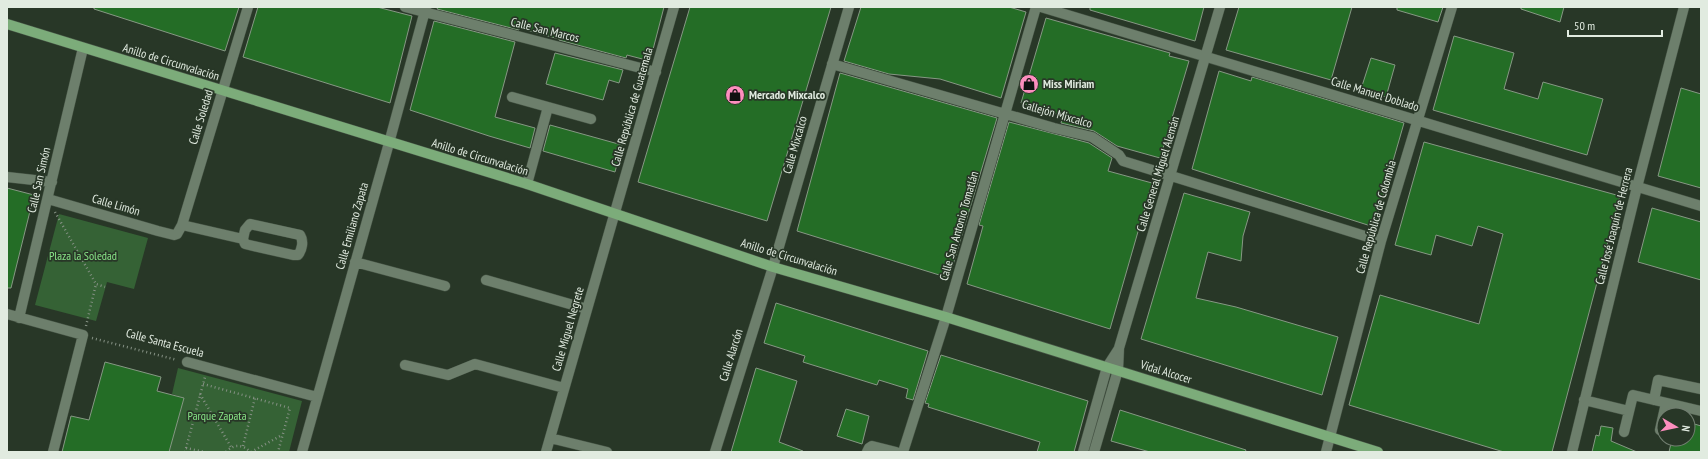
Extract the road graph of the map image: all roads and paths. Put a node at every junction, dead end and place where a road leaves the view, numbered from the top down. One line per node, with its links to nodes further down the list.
1 (248, 7): 16 (street, Calle Soledad)
2 (405, 7): 10 (street, Calle San Marcos)
3 (674, 7): 15 (street, Calle República de Guatemala)
4 (849, 7): 14 (street, Calle Mixcalco)
5 (1036, 7): 19 (street, Calle San Antonio Tomatlán)
6 (1041, 7): 13 (street, Calle Manuel Doblado)
7 (1220, 7): 13 (street, Calle General Miguel Alemán)
8 (1452, 7): 21 (street, Calle República de Colombia)
9 (1684, 7): 27 (street, Calle José Joaquín de Herrera)
10 (426, 9): 15 (street, Calle San Marcos); 22 (street, Calle Emiliano Zapata)
11 (7, 24): 12 (main road, Anillo de Circunvalación)
12 (84, 48): 16 (main road, Anillo de Circunvalación); 25 (street, Calle San Simón)
13 (1206, 58): 21 (street, Calle Manuel Doblado); 23 (street, Calle General Miguel Alemán)
14 (832, 64): 19 (street, Callejón Mixcalco); 35 (street, Calle Mixcalco)
15 (656, 72): 30 (street, Calle República de Guatemala)
16 (222, 91): 22 (main road, Anillo de Circunvalación); 31 (street, Calle Soledad)
17 (512, 97): 18 (street)
18 (548, 107): 20 (street); 26 (street)
19 (1006, 113): 23 (street, Callejón Mixcalco); 42 (street, Calle San Antonio Tomatlán)
20 (591, 119)
21 (1418, 121): 27 (street, Calle Manuel Doblado); 33 (street, Calle República de Colombia)
22 (390, 143): 26 (main road, Anillo de Circunvalación); 34 (street, Calle Emiliano Zapata)
23 (1172, 176): 33 (street, Callejón Mixcalco); 45 (street, Calle General Miguel Alemán)
24 (7, 177): 25 (street)
25 (52, 182): 28 (street, Calle San Simón)
26 (527, 184): 30 (main road, Anillo de Circunvalación)
27 (1637, 187): 29 (street, Calle Manuel Doblado); 55 (street, Calle José Joaquín de Herrera)
28 (48, 199): 31 (street, Calle Limón); 37 (path); 43 (street, Calle San Simón)
29 (1701, 206)
30 (615, 213): 35 (main road, Anillo de Circunvalación); 40 (street, Calle Miguel Negrete)
31 (179, 229): 32 (street, Calle Limón)
32 (243, 239): 32 (street, Calle Limón)
33 (1381, 241): 63 (street, Calle República de Colombia)
34 (355, 262): 38 (street); 53 (street, Calle Emiliano Zapata)
35 (772, 267): 42 (main road, Anillo de Circunvalación); 77 (street, Calle Alarcón)
36 (486, 280): 40 (street)
37 (96, 284): 39 (path); 44 (path)
38 (445, 286)
39 (106, 287)
40 (587, 309): 50 (street, Calle Miguel Negrete)
41 (7, 314): 43 (street)
42 (946, 317): 48 (main road, Vidal Alcocer); 80 (street, Calle San Antonio Tomatlán)
43 (20, 318): 44 (street)
44 (84, 335): 46 (path, Calle Santa Escuela); 68 (street)
45 (1120, 348): 48 (street, Calle General Miguel Alemán); 49 (street, Calle General Miguel Alemán)
46 (187, 362): 53 (street, Calle Santa Escuela)
47 (405, 365): 50 (street)
48 (1107, 367): 49 (main road, Vidal Alcocer); 81 (street, Calle General Miguel Alemán)
49 (1118, 370): 63 (main road, Vidal Alcocer); 82 (street, Calle General Miguel Alemán)
50 (564, 388): 64 (street, Calle Miguel Negrete)
51 (1701, 389): 56 (street)
52 (200, 394): 54 (path); 66 (path); 67 (path)
53 (317, 397): 74 (street, Calle Emiliano Zapata)
54 (255, 398): 62 (path); 65 (path)
55 (1584, 400): 59 (street); 85 (street, Calle José Joaquín de Herrera)
56 (1654, 400): 57 (street); 59 (street)
57 (1666, 403): 58 (street); 60 (street)
58 (1665, 407)
59 (1629, 411): 61 (street)
60 (1701, 411)
61 (1624, 432)
62 (283, 435): 72 (path); 73 (path)
63 (1330, 436): 83 (street, Calle República de Colombia); 84 (main road, Vidal Alcocer)
64 (550, 438): 75 (street, Calle Miguel Negrete); 76 (street)
65 (243, 446): 66 (path); 72 (path)
66 (231, 447): 71 (path)
67 (186, 448): 69 (path); 70 (path)
68 (53, 452)
69 (185, 452)
70 (205, 452)
71 (226, 452)
72 (251, 452)
73 (278, 452)
74 (302, 452)
75 (546, 452)
76 (607, 452)
77 (715, 452)
78 (866, 452): 79 (street)
79 (896, 452)
80 (903, 452)
81 (1083, 452)
82 (1094, 452)
83 (1326, 452)
84 (1378, 452)
85 (1572, 452)

